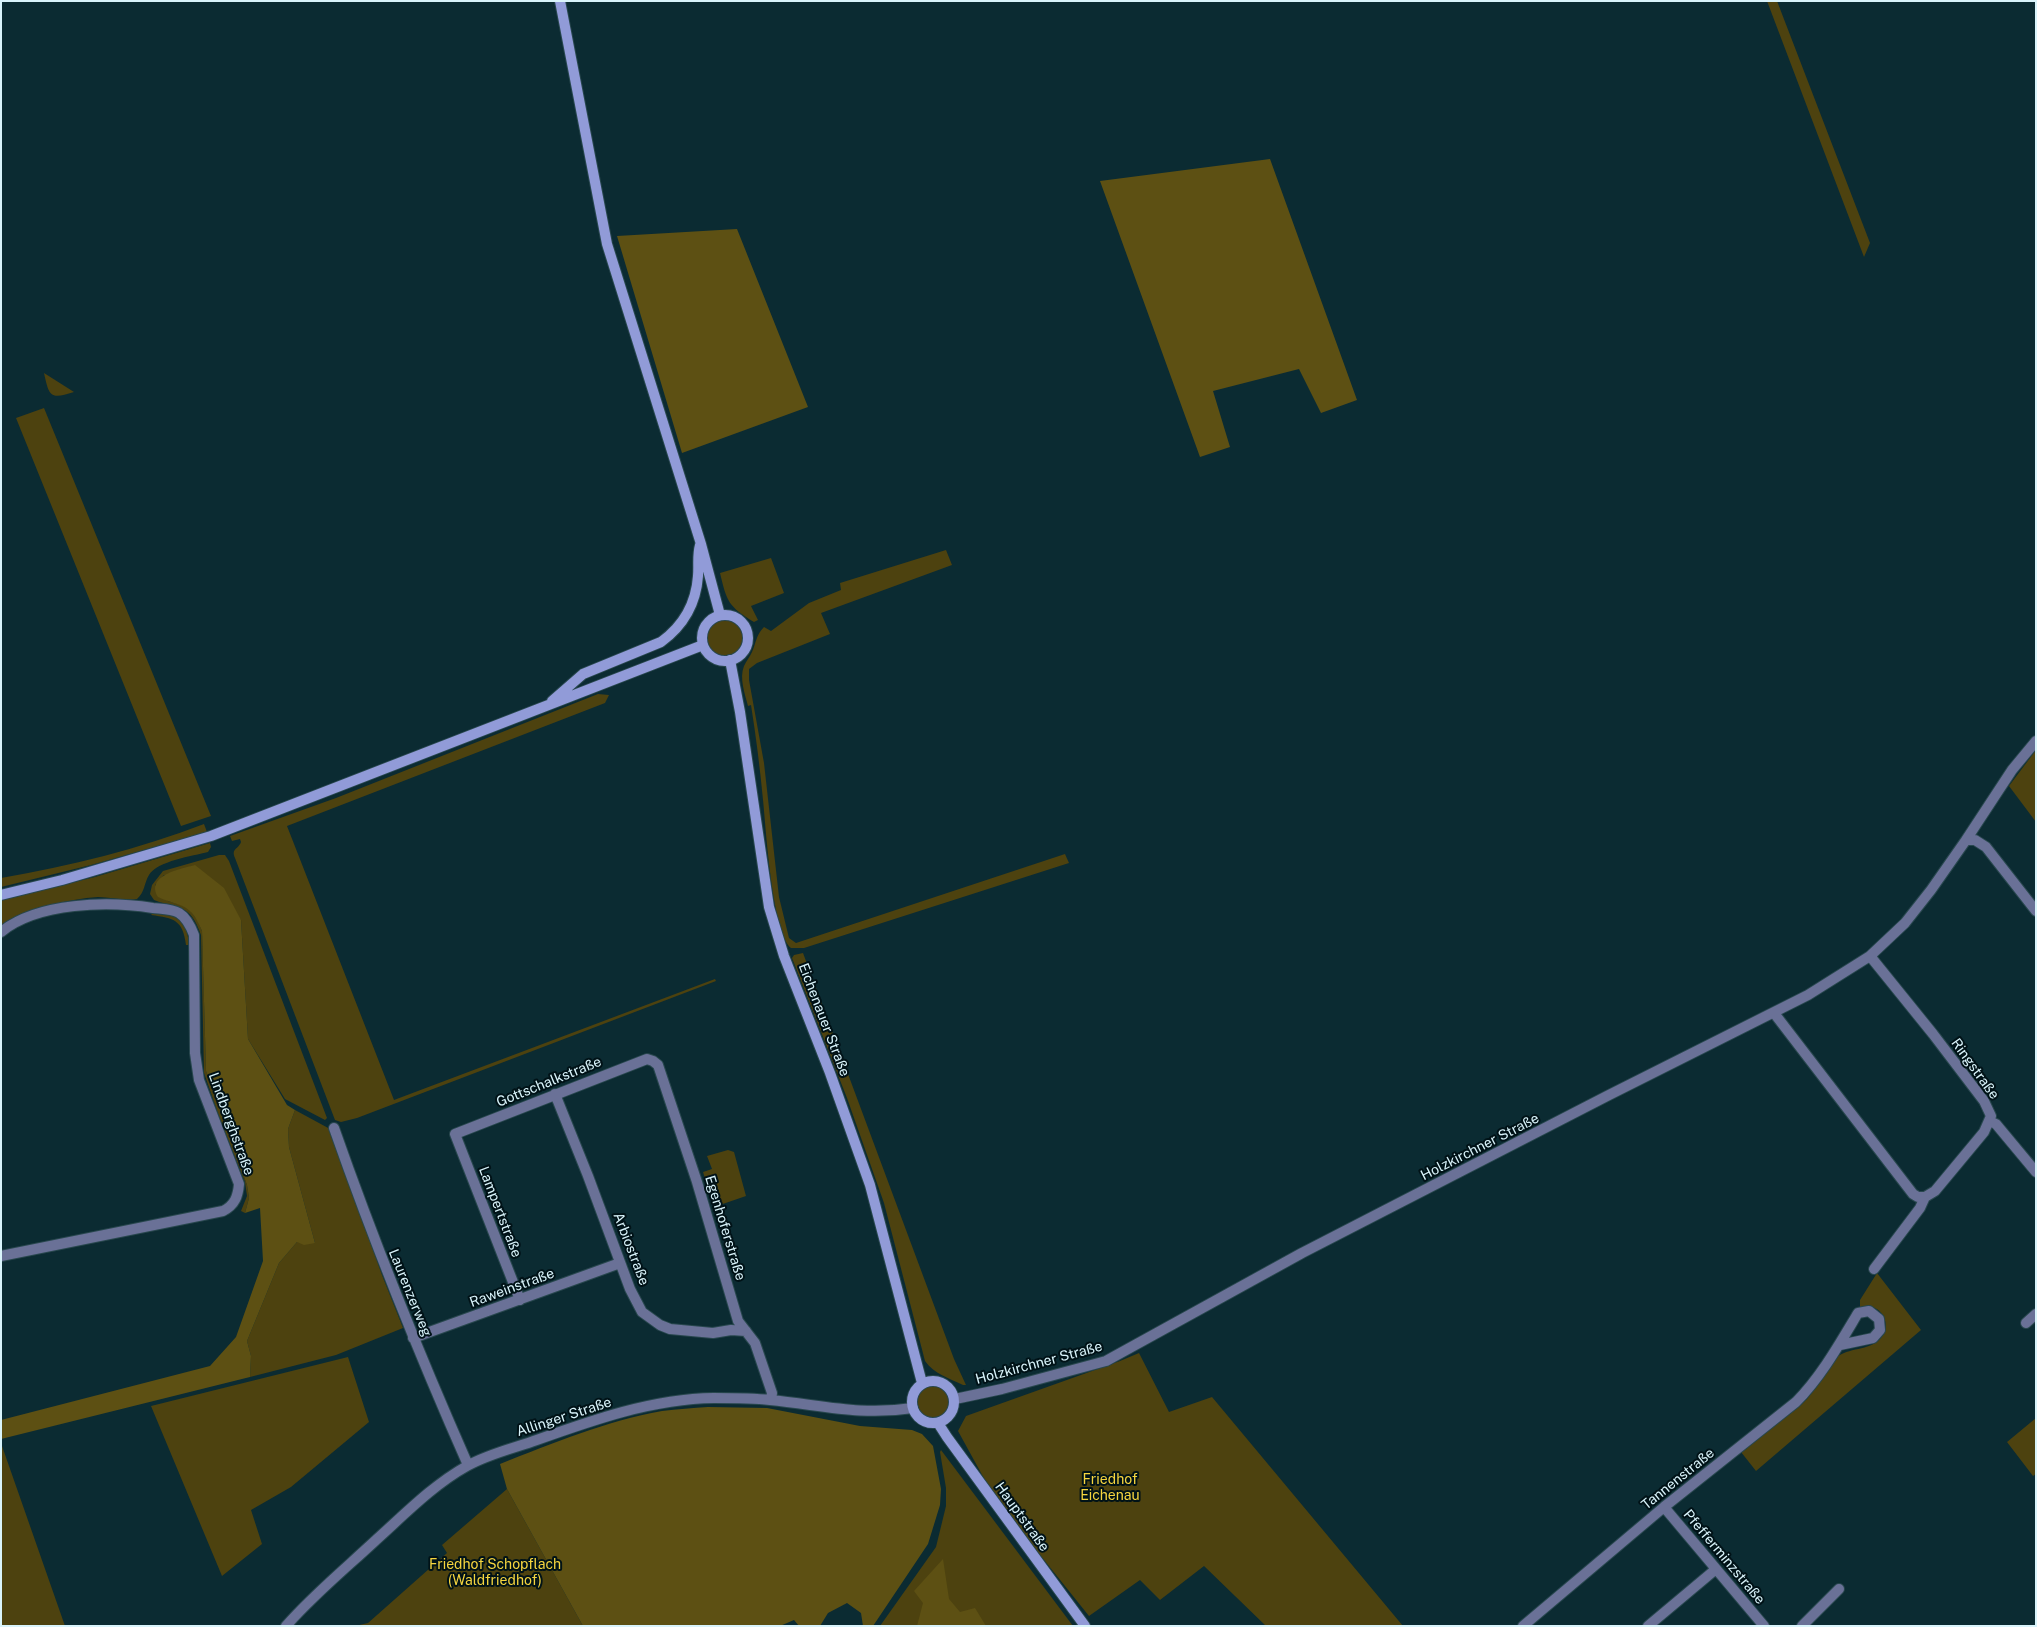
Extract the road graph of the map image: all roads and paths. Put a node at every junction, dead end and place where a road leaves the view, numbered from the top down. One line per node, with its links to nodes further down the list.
1 (560, 1): 2 (main road)
2 (701, 544): 3 (main road); 6 (main road)
3 (720, 615): 4 (main road); 5 (main road)
4 (703, 645): 5 (main road); 6 (main road)
5 (730, 660): 30 (main road, Eichenauer Straße)
6 (545, 706): 9 (main road)
7 (2036, 742): 8 (street, Holzkirchner Straße)
8 (1971, 840): 10 (street); 12 (street, Holzkirchner Straße)
9 (1, 895)
10 (2036, 911)
11 (1, 932): 21 (street, Lindberghstraße)
12 (1870, 956): 13 (street, Holzkirchner Straße); 16 (street, Ringstraße)
13 (1774, 1013): 20 (street); 31 (street, Holzkirchner Straße)
14 (653, 1061): 15 (street, Gottschalkstraße); 27 (street, Egenhoferstraße)
15 (555, 1094): 18 (street, Gottschalkstraße); 22 (street, Arbiostraße)
16 (1989, 1121): 19 (street); 20 (street, Ringstraße)
17 (334, 1128): 28 (street, Laurenzerweg)
18 (455, 1134): 24 (street, Lampertstraße)
19 (2036, 1172)
20 (1925, 1197): 23 (street, Ringstraße)
21 (1, 1256)
22 (620, 1263): 24 (street, Raweinstraße); 27 (street, Arbiostraße)
23 (1874, 1269)
24 (520, 1300): 28 (street, Raweinstraße)
25 (2036, 1314): 26 (street)
26 (2026, 1323)
27 (746, 1331): 32 (street, Egenhoferstraße)
28 (413, 1338): 35 (street, Laurenzerweg)
29 (1840, 1345): 36 (street, Tannenstraße)
30 (922, 1383): 31 (main road); 33 (main road)
31 (955, 1399): 34 (main road)
32 (772, 1400): 33 (street, Allinger Straße); 35 (street, Allinger Straße)
33 (913, 1408): 34 (main road)
34 (938, 1422): 40 (main road, Hauptstraße)
35 (468, 1465): 39 (street, Allinger Straße)
36 (1664, 1507): 37 (street, Pfefferminzstraße); 41 (street, Tannenstraße)
37 (1716, 1569): 42 (street); 43 (street, Pfefferminzstraße)
38 (1839, 1589): 44 (street)
39 (286, 1626)
40 (1085, 1626)
41 (1523, 1626)
42 (1648, 1626)
43 (1764, 1626)
44 (1802, 1626)

